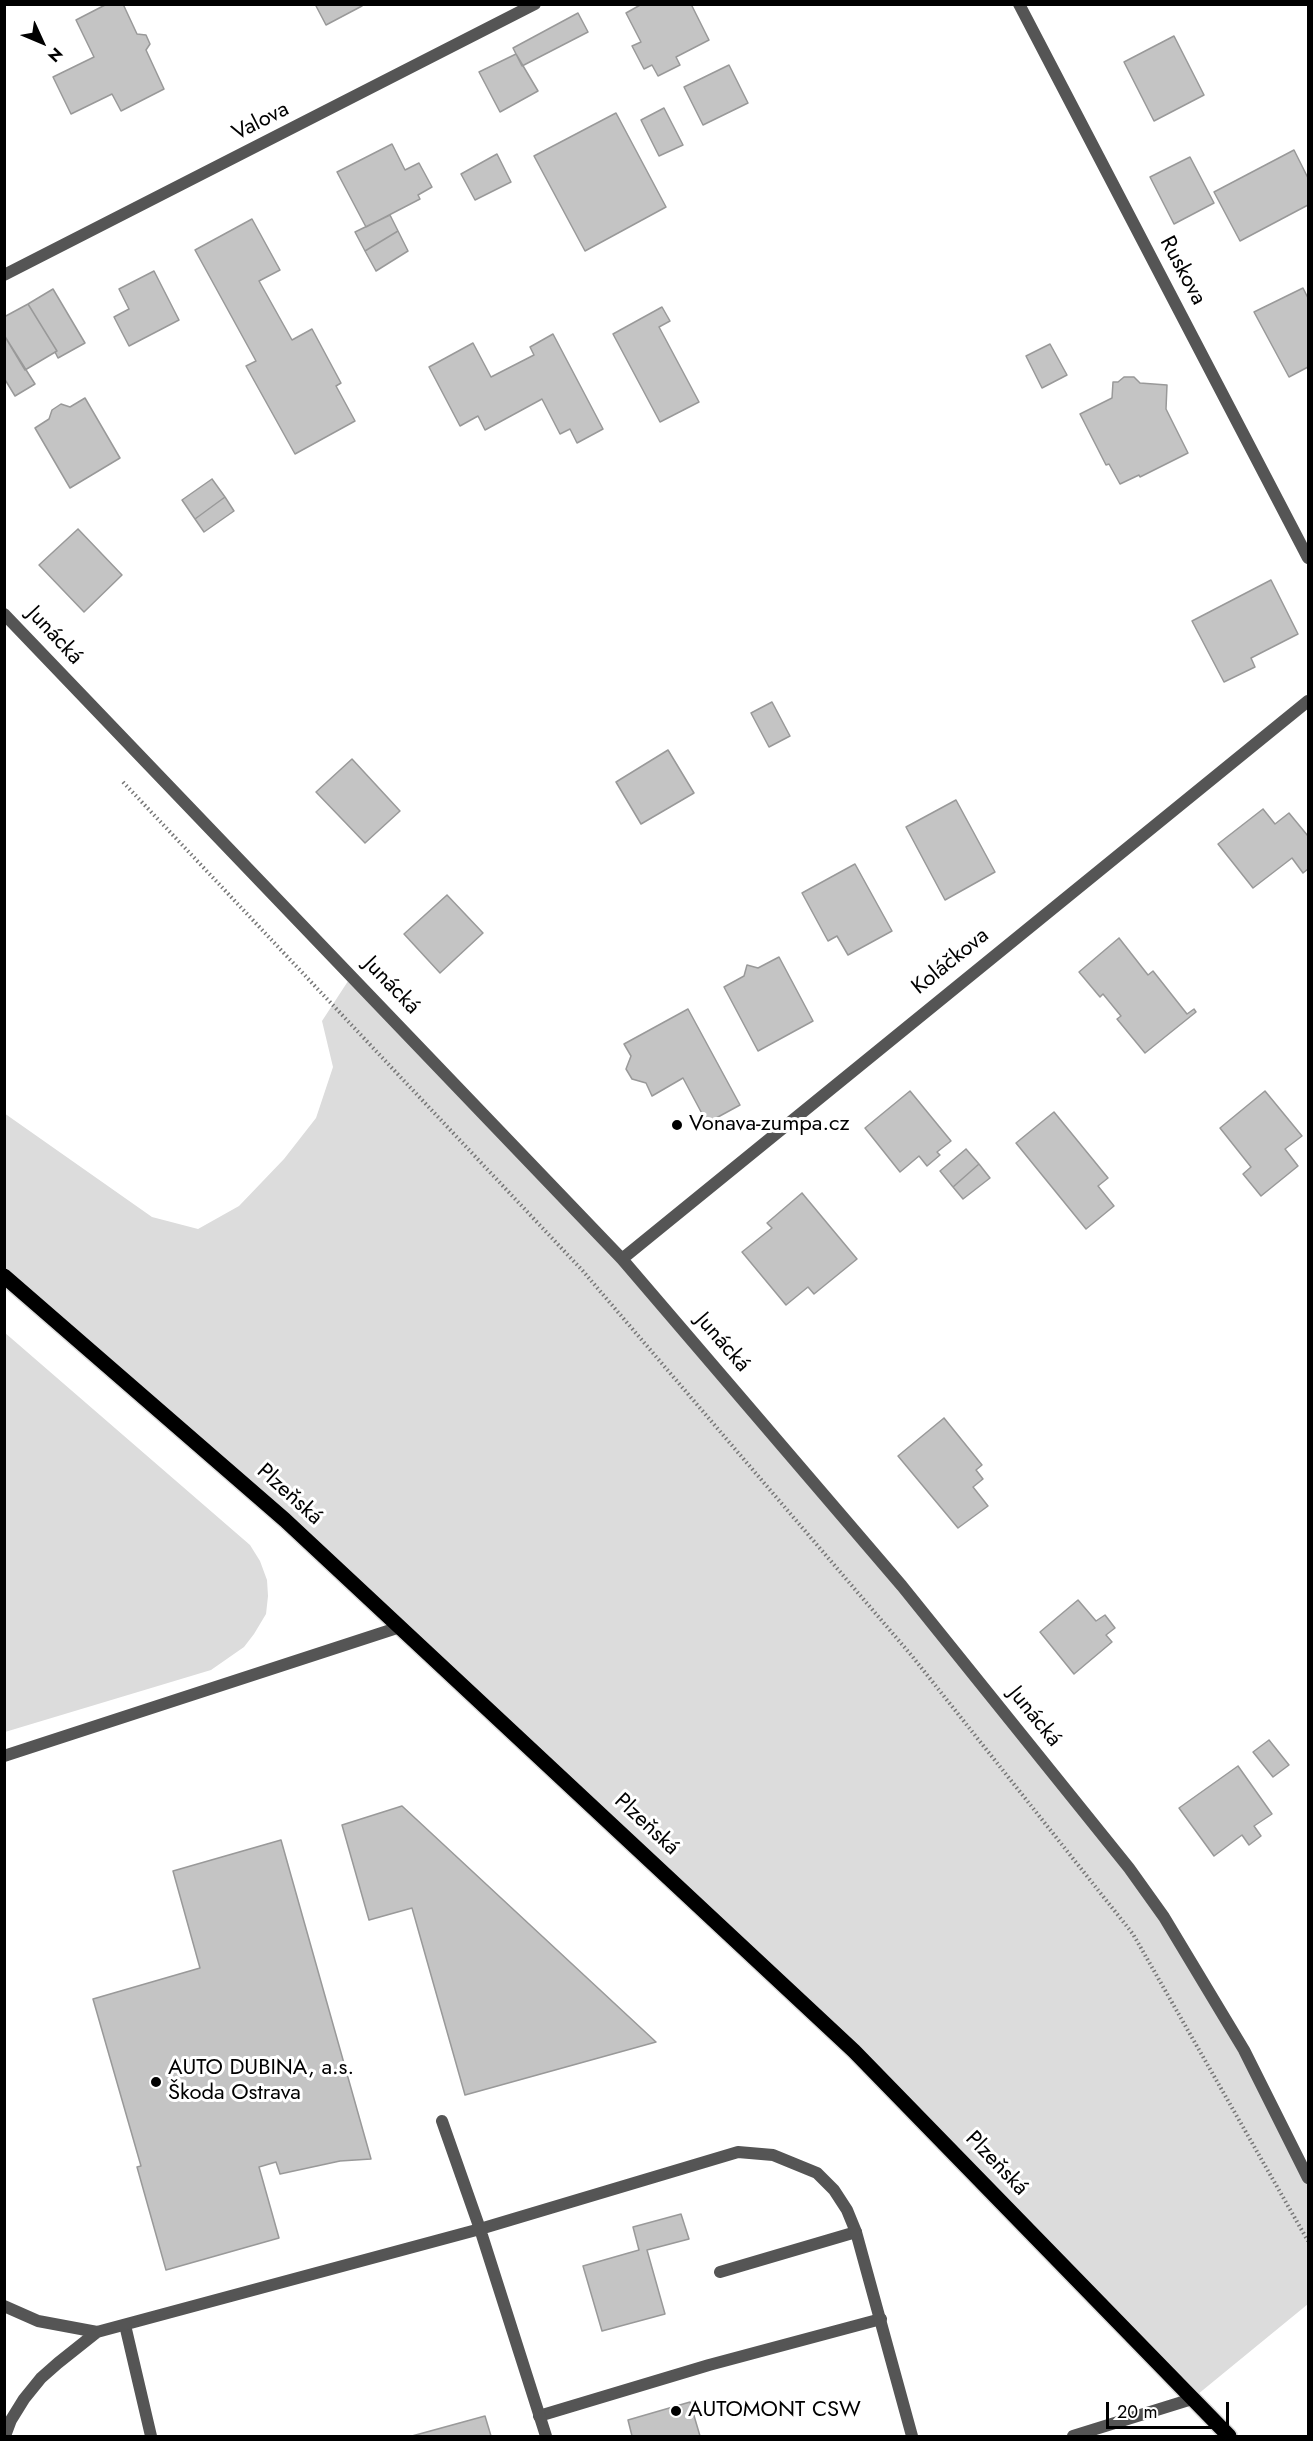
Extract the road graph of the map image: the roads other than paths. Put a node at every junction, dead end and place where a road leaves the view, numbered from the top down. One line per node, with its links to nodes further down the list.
1 (536, 4): 3 (street, Valova)
2 (1019, 4): 4 (street, Ruskova)
3 (4, 275)
4 (1308, 558)
5 (4, 614): 7 (street, Junácká)
6 (1308, 701): 7 (street, Koláčkova)
7 (622, 1258): 12 (street, Junácká)
8 (4, 1276): 9 (main road, Plzeňská)
9 (400, 1627): 10 (street); 20 (main road, Plzeňská)
10 (4, 1756)
11 (442, 2121): 13 (street)
12 (1308, 2178)
13 (480, 2229): 14 (street); 18 (street); 21 (street)
14 (856, 2232): 15 (street); 17 (street)
15 (720, 2272)
16 (4, 2306): 19 (street)
17 (880, 2319): 21 (street); 25 (street)
18 (125, 2325): 19 (street); 23 (street)
19 (97, 2332): 22 (street)
20 (1192, 2399): 26 (street); 27 (main road, Plzeňská)
21 (539, 2416): 24 (street)
22 (5, 2436)
23 (151, 2436)
24 (546, 2436)
25 (912, 2436)
26 (1073, 2436)
27 (1229, 2436)

